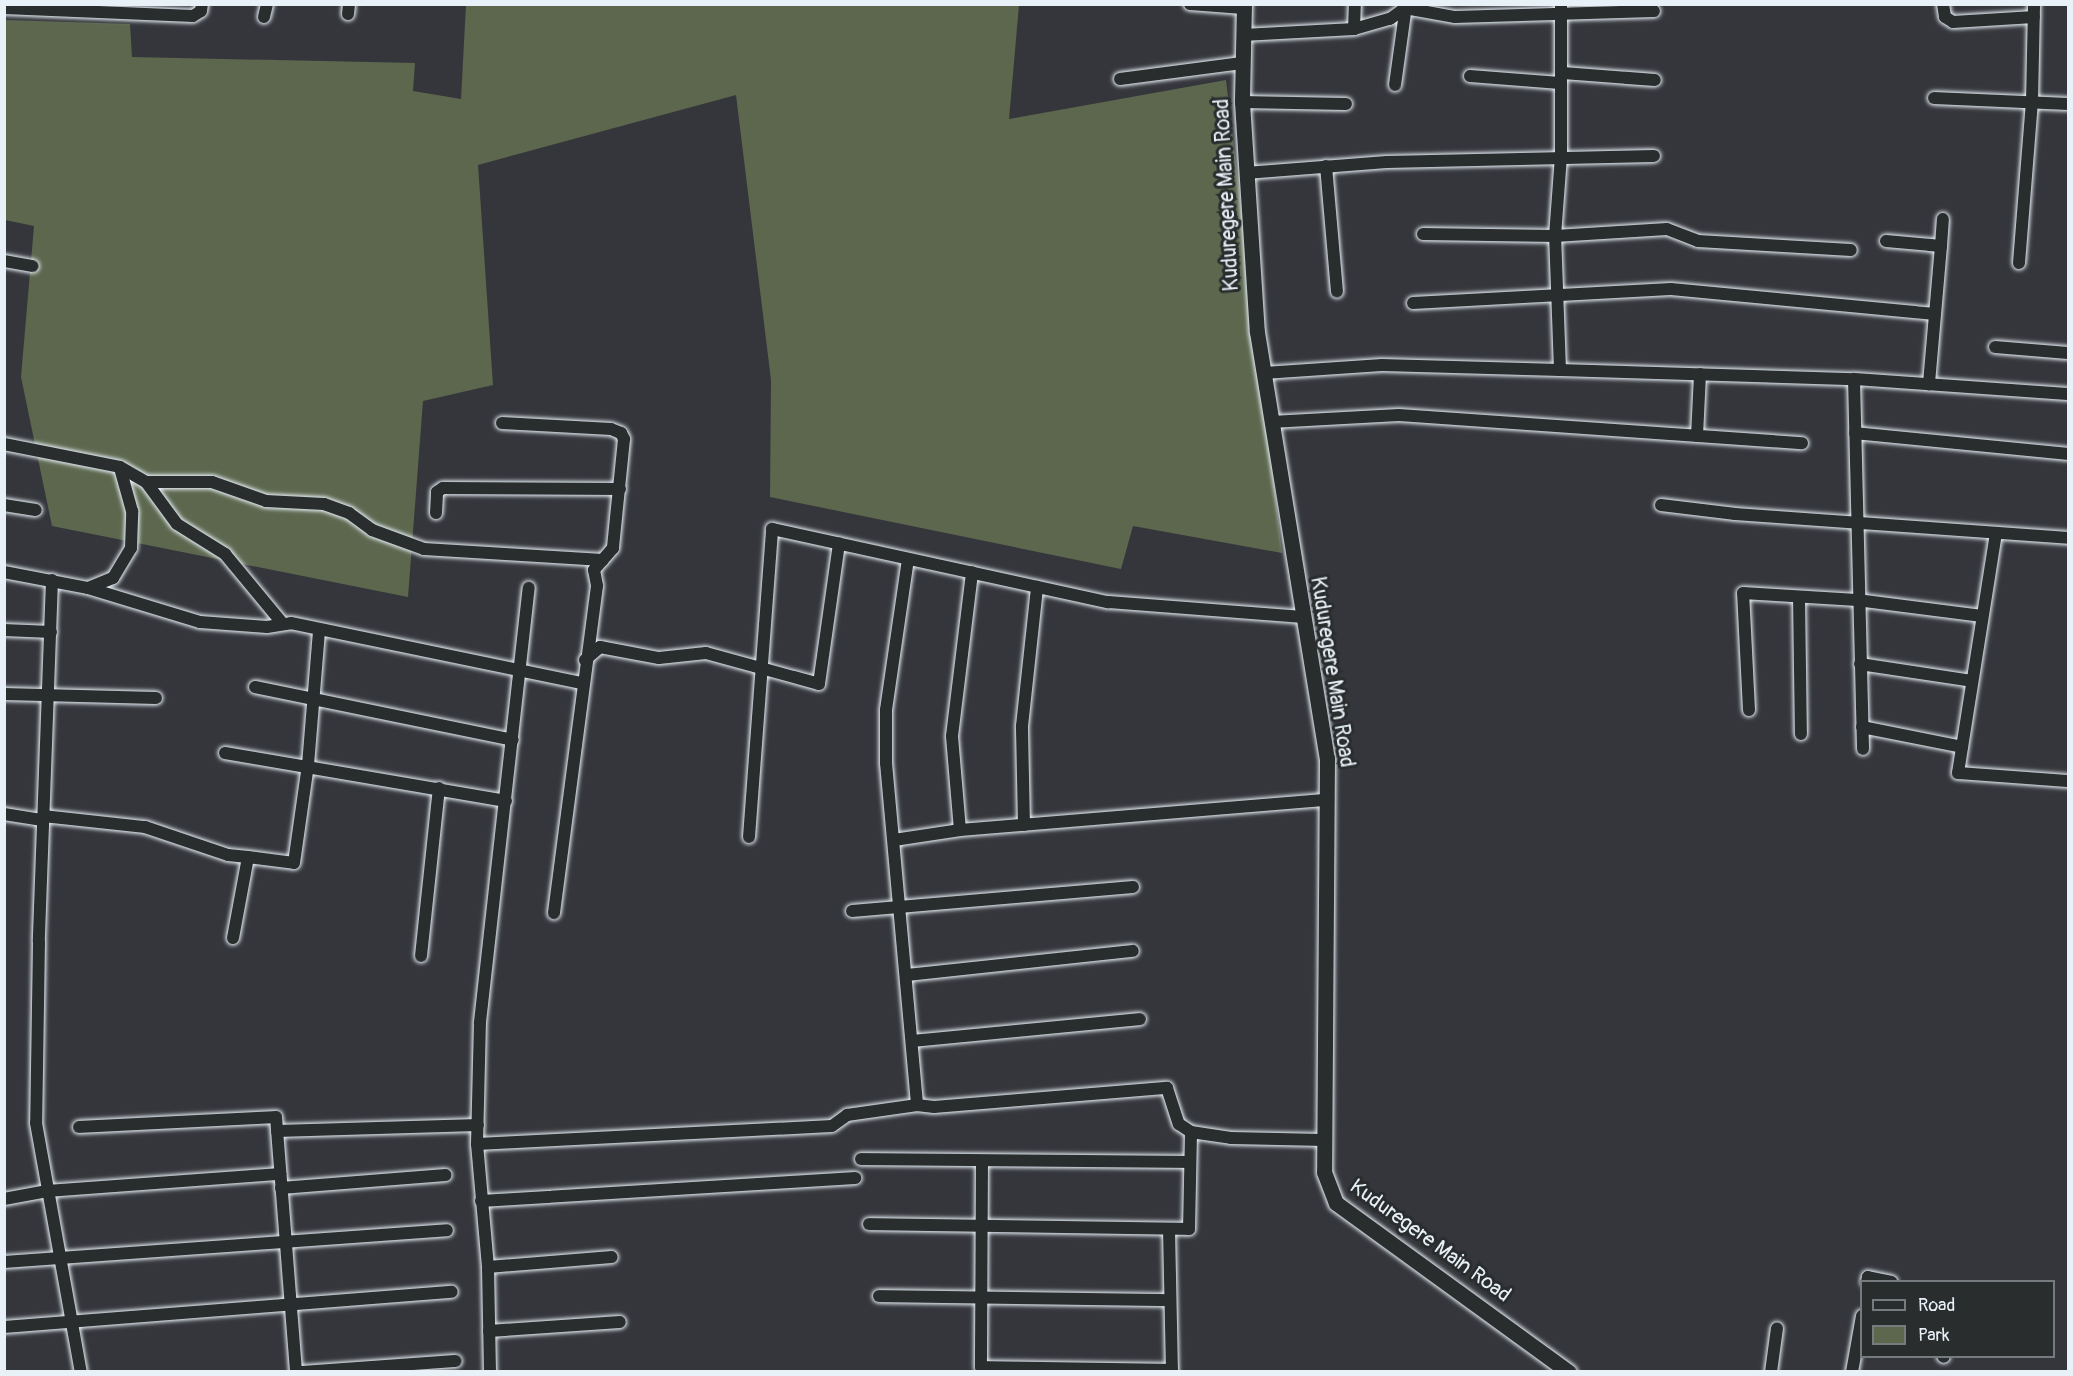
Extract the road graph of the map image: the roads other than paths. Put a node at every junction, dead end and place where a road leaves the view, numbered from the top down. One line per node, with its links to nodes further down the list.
1 (202, 4): 7 (street)
2 (1190, 4): 6 (street)
3 (1355, 4): 12 (street)
4 (1942, 4): 11 (street)
5 (1405, 6): 9 (street); 12 (street); 19 (street)
6 (1243, 7): 13 (street, Kuduregere Main Road)
7 (139, 8): 8 (street)
8 (4, 9)
9 (1561, 11): 10 (street); 16 (street)
10 (1654, 11)
11 (2034, 11): 22 (street)
12 (1354, 29): 13 (street)
13 (1243, 35): 14 (street, Kuduregere Main Road)
14 (1242, 63): 17 (street); 21 (street, Kuduregere Main Road)
15 (1470, 75): 16 (street)
16 (1561, 78): 18 (street); 26 (street)
17 (1120, 79)
18 (1656, 80)
19 (1395, 85)
20 (1934, 98): 22 (street)
21 (1242, 102): 23 (street); 28 (street, Kuduregere Main Road)
22 (2032, 102): 24 (street); 36 (street)
23 (1346, 104)
24 (2068, 104)
25 (1654, 156): 26 (street)
26 (1561, 158): 27 (street); 31 (street)
27 (1326, 166): 28 (street); 38 (street)
28 (1246, 173): 45 (street, Kuduregere Main Road)
29 (1943, 219): 33 (street)
30 (1423, 234): 31 (street)
31 (1555, 236): 34 (street); 39 (street)
32 (1886, 241): 33 (street)
33 (1941, 246): 41 (street)
34 (1851, 250)
35 (4, 261): 37 (street)
36 (2019, 263)
37 (33, 266)
38 (1337, 292)
39 (1559, 296): 40 (street); 41 (street); 44 (street)
40 (1413, 303)
41 (1935, 314): 48 (street)
42 (1995, 347): 43 (street)
43 (2068, 353)
44 (1560, 370): 45 (street); 46 (street)
45 (1264, 373): 50 (street, Kuduregere Main Road)
46 (1700, 374): 47 (street); 53 (street)
47 (1854, 379): 48 (street); 52 (street)
48 (1929, 384): 49 (street)
49 (2068, 394)
50 (1271, 422): 53 (street); 79 (street, Kuduregere Main Road)
51 (502, 423): 59 (street)
52 (1855, 433): 56 (street); 64 (street)
53 (1697, 436): 54 (street)
54 (1802, 443)
55 (4, 444): 57 (street)
56 (2068, 454)
57 (120, 467): 58 (street); 74 (street)
58 (146, 482): 69 (street); 80 (street)
59 (620, 489): 63 (street); 69 (street)
60 (4, 505): 62 (street)
61 (1661, 505): 64 (street)
62 (36, 510)
63 (436, 513)
64 (1858, 523): 65 (street); 77 (street)
65 (1995, 533): 66 (street); 78 (street)
66 (2068, 538)
67 (838, 543): 68 (street); 86 (street); 86 (street)
68 (908, 558): 71 (street); 112 (street)
69 (603, 560): 84 (street)
70 (4, 572): 72 (street)
71 (972, 572): 73 (street); 110 (street)
72 (52, 580): 74 (street); 83 (street)
73 (1038, 587): 79 (street); 109 (street)
74 (88, 588): 80 (street)
75 (529, 588): 87 (street)
76 (1798, 597): 77 (street); 95 (street); 97 (street)
77 (1857, 600): 78 (street); 85 (street)
78 (1982, 616): 88 (street)
79 (1303, 617): 105 (street, Kuduregere Main Road)
80 (282, 623): 82 (street)
81 (4, 630): 83 (street)
82 (319, 631): 87 (street); 94 (street)
83 (51, 632): 92 (street)
84 (585, 660): 86 (street); 89 (street)
85 (1860, 664): 88 (street); 96 (street)
86 (762, 667): 111 (street)
87 (520, 672): 89 (street); 98 (street)
88 (1972, 681): 99 (street)
89 (582, 683): 117 (street)
90 (255, 687): 94 (street)
91 (4, 694): 92 (street)
92 (50, 695): 93 (street); 108 (street)
93 (156, 698)
94 (314, 700): 98 (street); 102 (street)
95 (1749, 710)
96 (1862, 727): 99 (street); 100 (street)
97 (1801, 734)
98 (513, 740): 106 (street)
99 (1962, 747): 103 (street)
100 (1863, 749)
101 (225, 753): 102 (street)
102 (308, 765): 104 (street); 113 (street)
103 (2068, 781)
104 (439, 788): 106 (street); 120 (street)
105 (1327, 800): 109 (street); 129 (street, Kuduregere Main Road)
106 (506, 801): 125 (street)
107 (4, 814): 108 (street)
108 (43, 818): 113 (street); 138 (street)
109 (1024, 825): 110 (street)
110 (960, 830): 112 (street)
111 (749, 837)
112 (894, 840): 115 (street)
113 (248, 857): 118 (street)
114 (1133, 886): 115 (street)
115 (900, 908): 116 (street); 121 (street)
116 (852, 911)
117 (554, 913)
118 (233, 938)
119 (1133, 951): 121 (street)
120 (421, 956)
121 (907, 975): 123 (street)
122 (1140, 1019): 123 (street)
123 (913, 1041): 124 (street)
124 (917, 1105): 128 (street); 130 (street)
125 (478, 1125): 127 (street); 130 (street)
126 (79, 1127): 127 (street)
127 (277, 1131): 134 (street)
128 (1191, 1132): 129 (street); 133 (street)
129 (1324, 1140): 169 (street, Kuduregere Main Road)
130 (477, 1144): 140 (street)
131 (861, 1159): 132 (street)
132 (982, 1162): 133 (street); 142 (street)
133 (1190, 1162): 143 (street)
134 (280, 1174): 137 (street); 138 (street)
135 (445, 1175): 137 (street)
136 (855, 1178): 140 (street)
137 (281, 1188): 145 (street)
138 (47, 1191): 139 (street); 147 (street)
139 (4, 1198)
140 (481, 1201): 149 (street)
141 (869, 1224): 142 (street)
142 (982, 1226): 143 (street); 154 (street)
143 (1169, 1229): 155 (street)
144 (447, 1230): 145 (street)
145 (285, 1242): 147 (street); 156 (street)
146 (612, 1257): 149 (street)
147 (59, 1258): 148 (street); 157 (street)
148 (4, 1262)
149 (488, 1267): 161 (street)
150 (1867, 1280): 151 (street)
151 (1885, 1280)
152 (452, 1292): 156 (street)
153 (879, 1296): 154 (street)
154 (982, 1299): 155 (street); 168 (street)
155 (1170, 1300): 168 (street)
156 (292, 1305): 157 (street); 165 (street)
157 (71, 1322): 159 (street); 164 (street)
158 (620, 1322): 161 (street)
159 (4, 1327)
160 (1777, 1328): 170 (street)
161 (489, 1331): 167 (street)
162 (1859, 1343): 171 (street)
163 (456, 1361): 166 (street)
164 (81, 1371)
165 (296, 1371)
166 (301, 1371)
167 (490, 1371)
168 (1172, 1371)
169 (1569, 1371)
170 (1771, 1371)
171 (1852, 1371)

